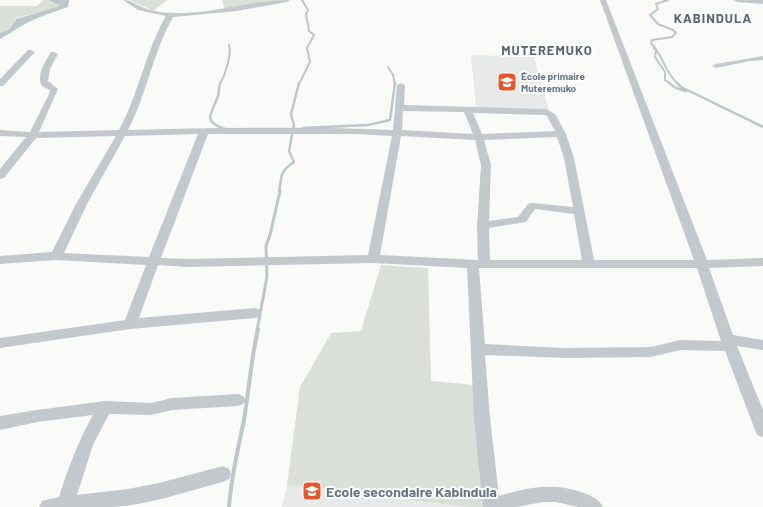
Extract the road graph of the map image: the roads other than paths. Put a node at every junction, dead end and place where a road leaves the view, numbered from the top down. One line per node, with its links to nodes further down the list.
1 (126, 0): 6 (street)
2 (287, 0): 6 (street)
3 (604, 0): 32 (street)
4 (737, 0): 5 (street)
5 (763, 2)
6 (170, 15): 17 (street)
7 (31, 52): 11 (street)
8 (54, 54): 20 (street)
9 (763, 58): 10 (street)
10 (716, 66)
11 (0, 84)
12 (401, 84): 13 (street)
13 (399, 108): 14 (street); 18 (street)
14 (467, 109): 19 (street); 21 (street)
15 (204, 131): 17 (street); 18 (street); 28 (street)
16 (0, 133): 20 (street)
17 (122, 133): 20 (street); 25 (street)
18 (397, 133): 21 (street); 26 (street)
19 (561, 134): 21 (street); 23 (street)
20 (33, 135): 22 (street)
21 (478, 137): 24 (street)
22 (0, 176)
23 (579, 211): 24 (street); 30 (street)
24 (483, 226): 31 (street)
25 (56, 256): 27 (street); 28 (street)
26 (373, 259): 28 (street); 31 (street)
27 (0, 260)
28 (154, 260): 34 (street)
29 (763, 262): 32 (street)
30 (589, 263): 31 (street); 32 (street)
31 (478, 264): 38 (street)
32 (702, 264): 36 (street)
33 (255, 313): 34 (street)
34 (130, 324): 35 (street)
35 (0, 343)
36 (730, 343): 37 (street); 38 (street); 42 (street)
37 (763, 345)
38 (478, 349): 46 (street)
39 (238, 400): 40 (street)
40 (105, 406): 41 (street); 44 (street)
41 (0, 423)
42 (763, 430)
43 (223, 474): 44 (street)
44 (66, 504): 45 (street)
45 (48, 507)
46 (594, 507)

